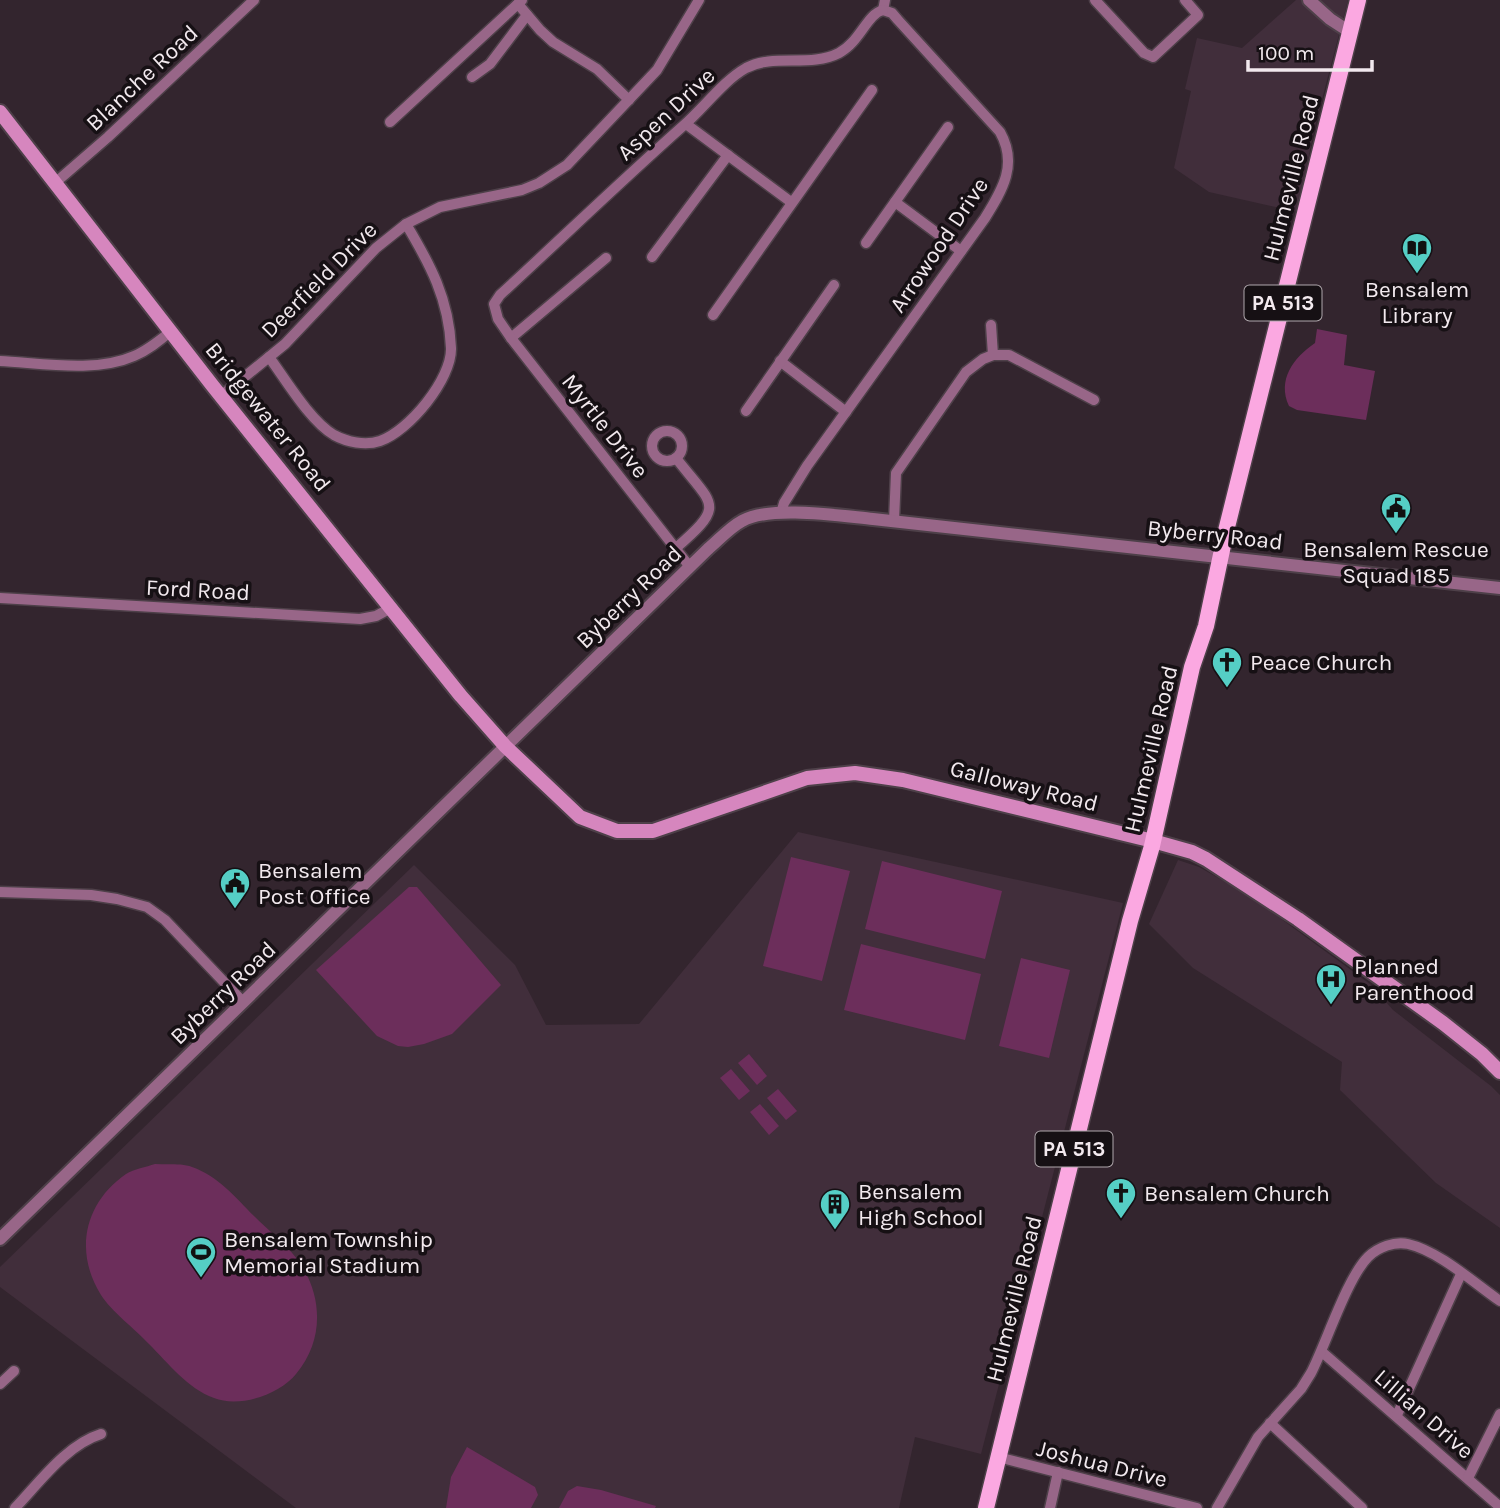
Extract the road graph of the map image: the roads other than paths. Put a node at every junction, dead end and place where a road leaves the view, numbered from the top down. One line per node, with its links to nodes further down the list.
1 (254, 0): 19 (street, Blanche Road)
2 (699, 0): 13 (street, Deerfield Drive)
3 (1095, 0): 4 (street)
4 (1185, 0)
5 (1309, 0): 10 (street)
6 (1358, 0): 10 (main road, Hulmeville Road / PA 513)
7 (520, 2): 9 (street); 15 (street)
8 (884, 5): 16 (street, Aspen Drive); 24 (street, Arrowood Drive)
9 (527, 15): 11 (street); 13 (street)
10 (1350, 32): 45 (main road, Hulmeville Road / PA 513)
11 (472, 77)
12 (872, 90): 20 (street)
13 (629, 100): 22 (street, Deerfield Drive)
14 (0, 112): 19 (main road, Bridgewater Road)
15 (390, 122)
16 (686, 124): 18 (street); 28 (street, Aspen Drive)
17 (948, 127): 21 (street)
18 (728, 155): 20 (street); 25 (street)
19 (55, 183): 31 (main road, Bridgewater Road)
20 (791, 202): 29 (street)
21 (895, 202): 23 (street); 24 (street)
22 (406, 224): 34 (street, Deerfield Drive); 34 (street)
23 (866, 243)
24 (961, 250): 40 (street, Arrowood Drive)
25 (652, 257)
26 (606, 258): 32 (street)
27 (834, 285): 36 (street)
28 (494, 307): 32 (street, Myrtle Drive)
29 (713, 315)
30 (991, 325): 33 (street)
31 (170, 332): 35 (street); 37 (main road, Bridgewater Road)
32 (511, 338): 44 (street, Myrtle Drive)
33 (993, 355): 38 (street); 43 (street)
34 (269, 357): 37 (street, Deerfield Drive)
35 (0, 361)
36 (780, 361): 39 (street); 40 (street)
37 (221, 396): 49 (main road, Bridgewater Road)
38 (1094, 400)
39 (746, 411)
40 (846, 412): 42 (street, Arrowood Drive)
41 (676, 458): 44 (street)
42 (780, 513): 43 (street, Byberry Road); 46 (street, Byberry Road)
43 (894, 521): 45 (street, Byberry Road)
44 (678, 546): 46 (street, Myrtle Drive)
45 (1222, 558): 47 (street, Byberry Road); 51 (main road, Hulmeville Road / PA 513)
46 (690, 567): 50 (street, Byberry Road)
47 (1500, 588)
48 (0, 598): 49 (street, Ford Road)
49 (391, 608): 50 (main road, Bridgewater Road)
50 (505, 746): 51 (main road, Galloway Road); 53 (street, Byberry Road)
51 (1153, 841): 54 (main road, Galloway Road); 65 (main road, Hulmeville Road / PA 513)
52 (0, 892): 53 (street)
53 (243, 1002): 55 (street, Byberry Road)
54 (1500, 1072)
55 (0, 1239)
56 (1461, 1274): 57 (street); 58 (street); 62 (street)
57 (1500, 1301)
58 (1322, 1352): 62 (street, Lillian Drive); 63 (street)
59 (14, 1371): 60 (street)
60 (0, 1384)
61 (1500, 1414): 67 (street)
62 (1397, 1415): 67 (street, Lillian Drive)
63 (1270, 1423): 73 (street); 74 (street)
64 (101, 1434): 69 (street)
65 (998, 1457): 66 (street, Joshua Drive); 70 (main road, Hulmeville Road / PA 513)
66 (1058, 1472): 71 (street); 72 (street, Joshua Drive)
67 (1468, 1478): 68 (street, Lillian Drive)
68 (1500, 1507)
69 (15, 1508)
70 (986, 1508)
71 (1050, 1508)
72 (1197, 1508)
73 (1217, 1508)
74 (1362, 1508)

